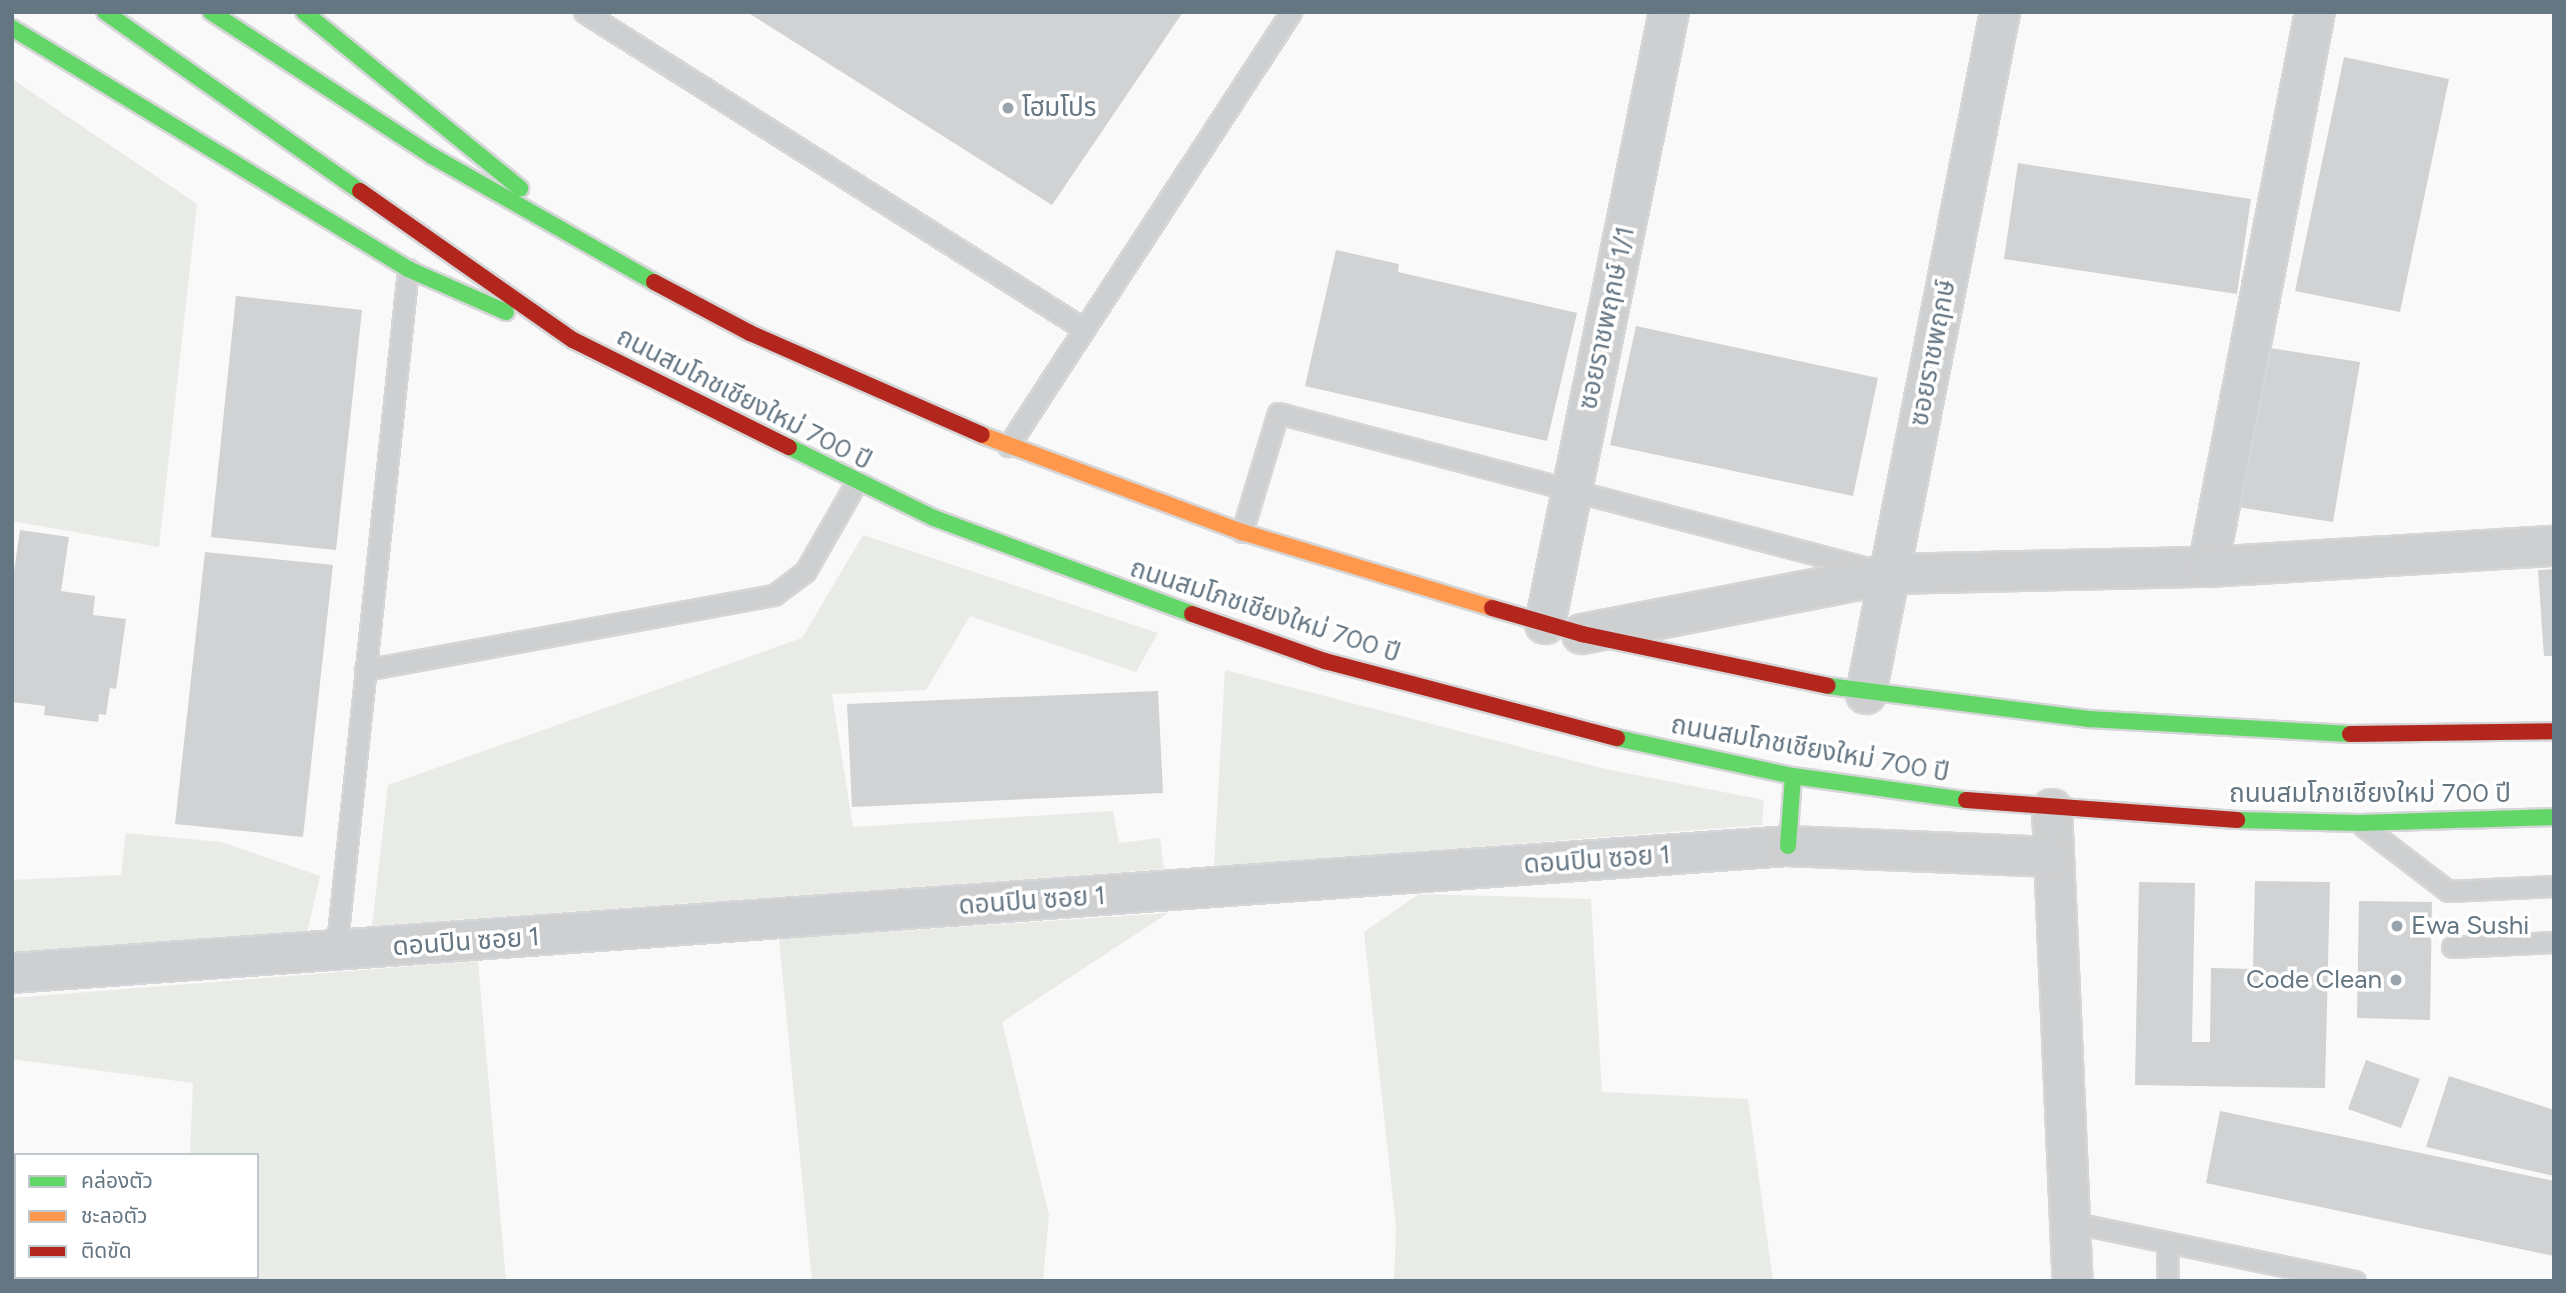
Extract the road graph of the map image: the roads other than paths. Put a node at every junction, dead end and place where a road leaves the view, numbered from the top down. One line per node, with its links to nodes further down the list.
1 (105, 12): 13 (main road, ถนนสมโภชเชียงใหม่ 700 ปี)
2 (211, 12): 10 (main road)
3 (304, 12): 10 (main road)
4 (584, 12): 12 (lane)
5 (1291, 12): 12 (lane)
6 (1669, 12): 16 (street, ซอยราชพฤกษ์ 1/1)
7 (2000, 12): 20 (street, ซอยราชพฤกษ์)
8 (2315, 12): 19 (street)
9 (12, 28): 11 (main road)
10 (581, 243): 14 (main road)
11 (408, 269): 13 (main road); 23 (lane)
12 (1084, 330): 14 (lane)
13 (573, 340): 15 (main road, ถนนสมโภชเชียงใหม่ 700 ปี)
14 (1008, 446): 17 (main road)
15 (856, 483): 23 (lane); 26 (main road, ถนนสมโภชเชียงใหม่ 700 ปี)
16 (1572, 488): 17 (lane); 20 (lane); 21 (street, ซอยราชพฤกษ์ 1/1)
17 (1242, 532): 21 (main road)
18 (2554, 546): 19 (street)
19 (2208, 567): 20 (street)
20 (1890, 574): 22 (street); 24 (street, ซอยราชพฤกษ์)
21 (1545, 624): 22 (main road)
22 (1582, 634): 24 (main road)
23 (365, 670): 35 (lane)
24 (1866, 694): 25 (main road)
25 (2554, 731)
26 (1793, 776): 27 (main road, ถนนสมโภชเชียงใหม่ 700 ปี); 30 (main road)
27 (2052, 809): 29 (main road, ถนนสมโภชเชียงใหม่ 700 ปี); 31 (street)
28 (2554, 817): 29 (main road, ถนนสมโภชเชียงใหม่ 700 ปี)
29 (2360, 823): 32 (lane)
30 (1788, 846): 31 (street, ดอนปิน ซอย 1); 35 (street, ดอนปิน ซอย 1)
31 (2052, 857): 37 (street)
32 (2554, 886)
33 (2554, 942): 34 (lane)
34 (2452, 947)
35 (336, 951): 36 (street, ดอนปิน ซอย 1)
36 (12, 973)
37 (2070, 1222): 38 (lane); 39 (street)
38 (2167, 1242): 40 (lane); 41 (lane)
39 (2073, 1281)
40 (2168, 1281)
41 (2355, 1281)

